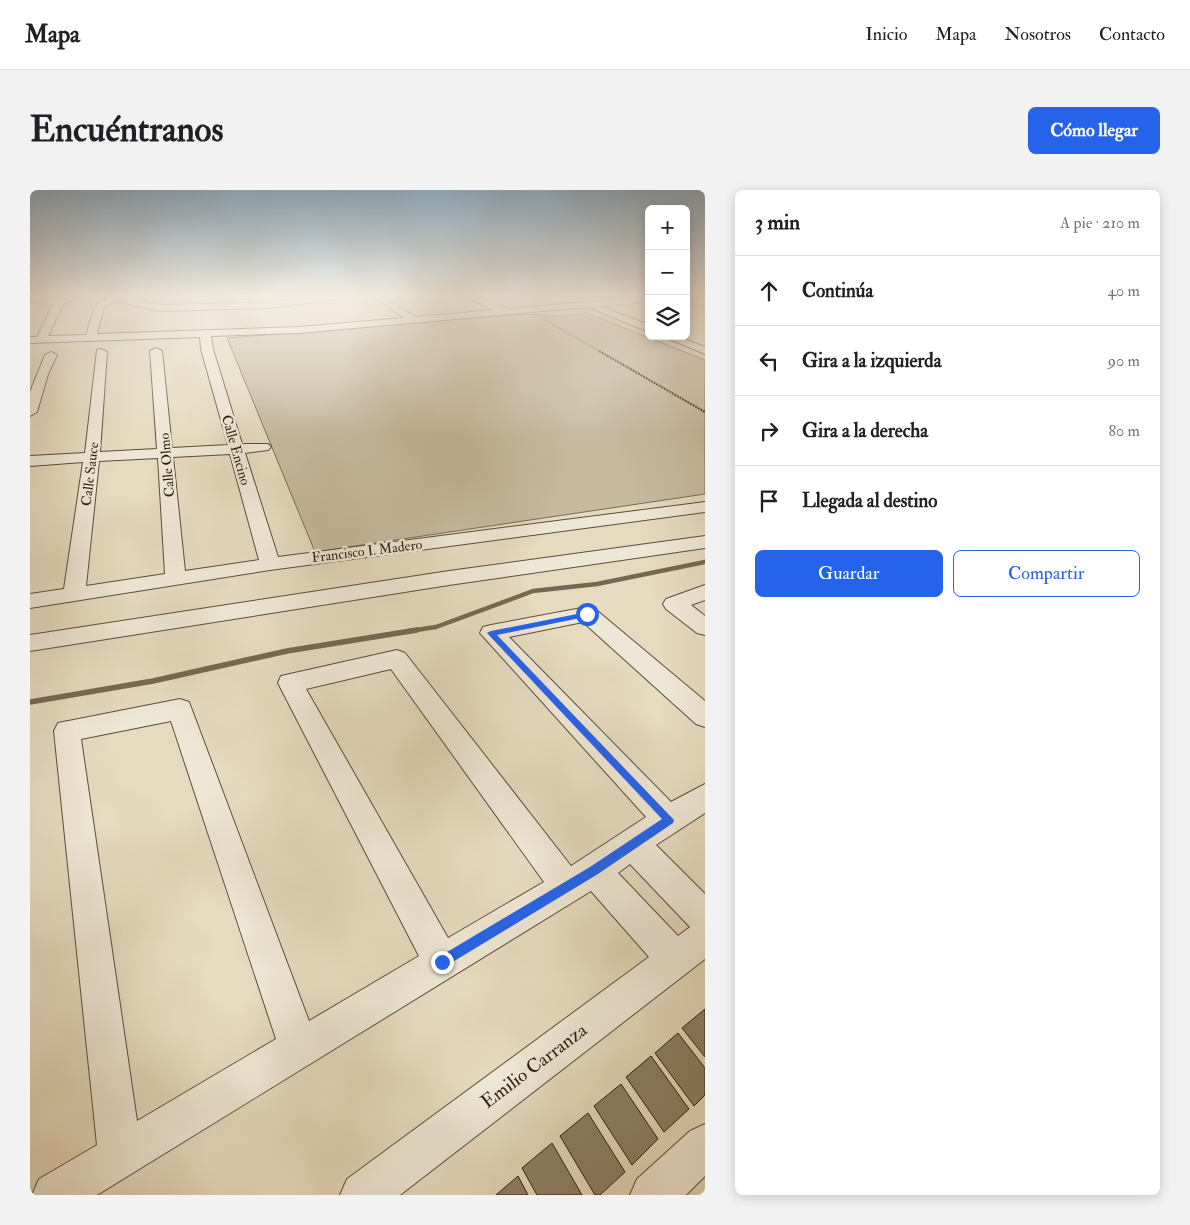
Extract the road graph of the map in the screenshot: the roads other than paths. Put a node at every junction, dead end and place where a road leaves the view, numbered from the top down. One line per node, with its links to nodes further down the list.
1 (188, 342): 4 (street)
2 (211, 342): 4 (street)
3 (683, 342): 5 (street)
4 (203, 344): 12 (street, Calle Encino)
5 (702, 349)
6 (155, 351): 13 (street, Calle Olmo)
7 (101, 352): 14 (street, Calle Sauce)
8 (37, 356): 9 (street)
9 (36, 375): 10 (street)
10 (30, 412)
11 (263, 448): 12 (street)
12 (236, 450): 13 (street); 18 (street, Calle Encino)
13 (166, 453): 14 (street); 19 (street, Calle Olmo)
14 (92, 457): 15 (street); 21 (street, Calle Sauce)
15 (30, 461)
16 (705, 507): 18 (street, Francisco I. Madero)
17 (705, 542): 24 (street)
18 (270, 564): 19 (street, Francisco I. Madero)
19 (176, 579): 21 (street, Francisco I. Madero)
20 (705, 592): 23 (street)
21 (74, 595): 22 (street, Francisco I. Madero)
22 (30, 601)
23 (705, 627)
24 (30, 642)
25 (705, 716): 27 (street)
26 (705, 797): 27 (street)
27 (670, 820): 28 (street)
28 (632, 843): 29 (street); 30 (street)
29 (580, 879): 31 (street); 32 (street); 32 (street)
30 (705, 918)
31 (690, 948): 37 (street, Emilio Carranza)
32 (442, 962): 33 (street)
33 (299, 1048): 35 (street); 35 (street)
34 (705, 1146): 38 (street)
35 (120, 1155): 36 (street)
36 (55, 1195)
37 (363, 1195)
38 (653, 1195)

